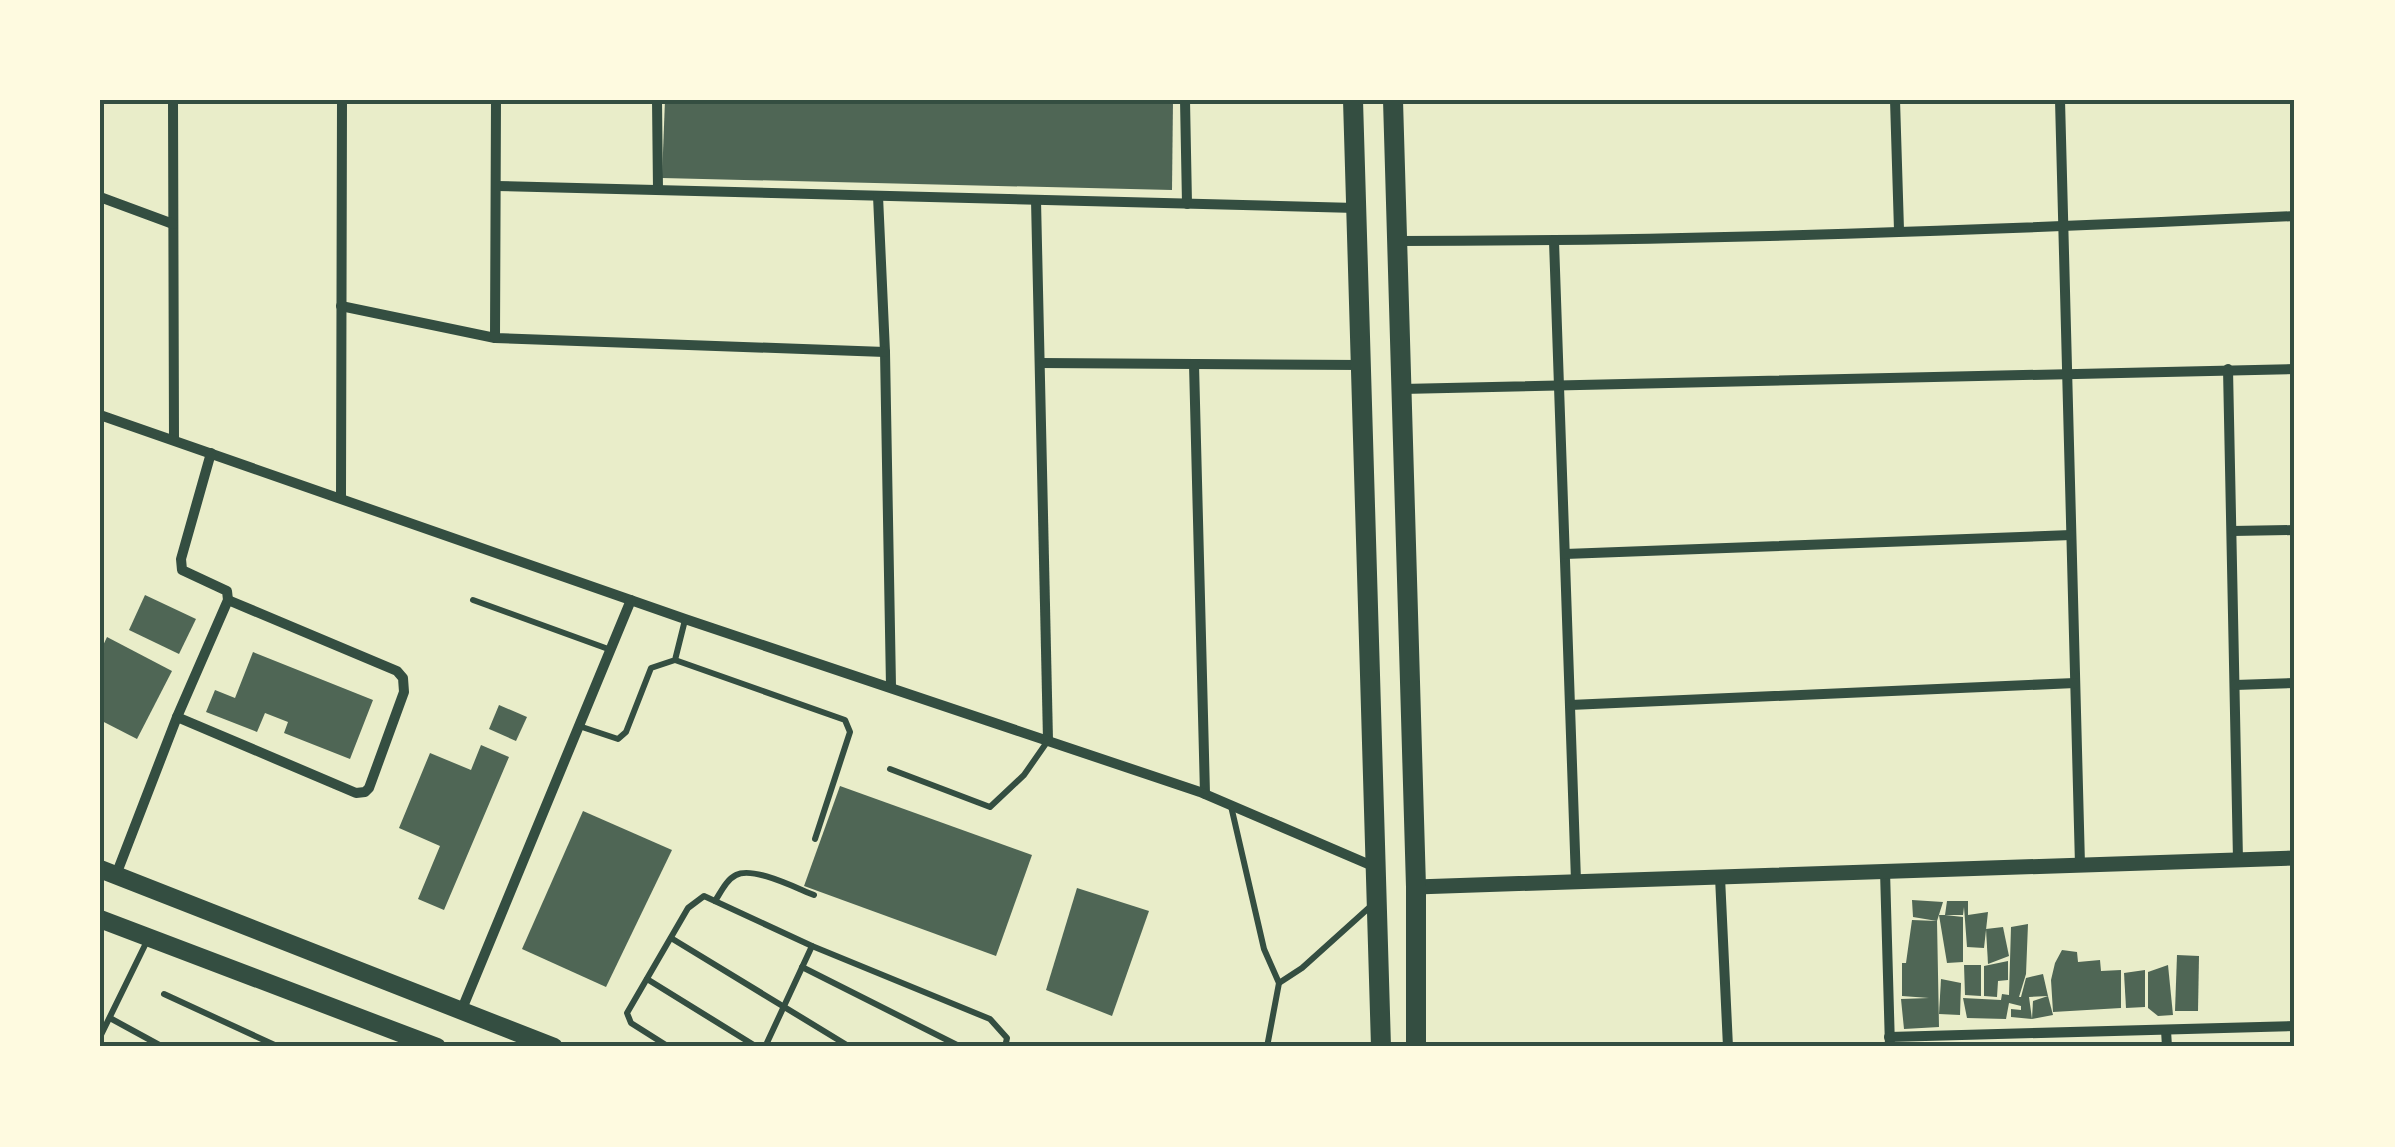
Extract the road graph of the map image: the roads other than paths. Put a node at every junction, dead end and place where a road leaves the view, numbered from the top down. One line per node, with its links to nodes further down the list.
1 (173, 100): 18 (street)
2 (342, 100): 23 (street)
3 (496, 100): 10 (street)
4 (657, 100): 11 (street)
5 (1185, 100): 15 (street)
6 (1353, 100): 16 (main road)
7 (1392, 100): 22 (main road)
8 (1896, 100): 20 (street)
9 (2060, 100): 19 (street)
10 (496, 186): 11 (street); 24 (street)
11 (658, 190): 12 (street)
12 (878, 196): 14 (street); 25 (street)
13 (100, 197): 18 (street)
14 (1036, 200): 15 (street); 26 (street)
15 (1187, 204): 16 (street)
16 (1357, 208): 28 (main road)
17 (2295, 216): 19 (street)
18 (173, 224): 35 (street)
19 (2064, 227): 20 (street); 31 (street)
20 (1899, 230): 21 (street)
21 (1554, 241): 22 (street); 32 (street)
22 (1397, 242): 33 (main road)
23 (342, 306): 24 (street); 37 (street)
24 (496, 338): 25 (street)
25 (885, 352): 51 (street)
26 (1040, 363): 27 (street); 55 (street)
27 (1194, 364): 28 (street); 57 (street)
28 (1362, 365): 63 (main road)
29 (2295, 368): 30 (street)
30 (2228, 369): 31 (street); 39 (street)
31 (2067, 373): 32 (street); 40 (street)
32 (1559, 385): 33 (street); 41 (street)
33 (1401, 389): 68 (main road)
34 (100, 415): 35 (street)
35 (174, 440): 36 (street)
36 (211, 453): 37 (street); 42 (street)
37 (341, 498): 44 (street)
38 (2295, 530): 39 (street)
39 (2232, 531): 50 (street)
40 (2071, 535): 41 (street); 48 (street)
41 (1565, 554): 52 (street)
42 (228, 600): 53 (street); 53 (street)
43 (472, 600): 46 (lane)
44 (631, 600): 45 (street); 46 (street)
45 (686, 618): 47 (lane); 51 (street)
46 (611, 650): 54 (street)
47 (675, 660): 54 (lane); 59 (lane)
48 (2075, 683): 52 (street); 62 (street)
49 (2295, 683): 50 (street)
50 (2235, 685): 61 (street)
51 (891, 686): 55 (street)
52 (1570, 705): 67 (street)
53 (177, 717): 65 (street)
54 (579, 726): 80 (street)
55 (1048, 740): 56 (lane); 57 (street)
56 (890, 769)
57 (1205, 794): 58 (street)
58 (1230, 805): 63 (street); 78 (lane)
59 (815, 838)
60 (2295, 858): 61 (street)
61 (2238, 860): 62 (street)
62 (2080, 865): 64 (street)
63 (1376, 867): 71 (main road)
64 (1885, 871): 66 (street); 87 (street)
65 (108, 872): 80 (main road)
66 (1720, 876): 67 (street); 101 (street)
67 (1576, 881): 68 (street)
68 (1416, 887): 100 (main road)
69 (814, 894): 70 (lane)
70 (715, 900): 74 (lane); 75 (lane)
71 (1377, 901): 78 (lane); 99 (main road)
72 (100, 919): 73 (main road)
73 (148, 938): 82 (lane); 90 (main road)
74 (670, 938): 77 (lane); 81 (lane)
75 (812, 946): 76 (lane); 97 (lane)
76 (802, 967): 81 (lane); 96 (lane)
77 (647, 978): 92 (lane); 93 (lane)
78 (1279, 983): 98 (lane)
79 (164, 994): 89 (lane)
80 (462, 1009): 91 (main road)
81 (783, 1009): 94 (lane); 95 (lane)
82 (110, 1018): 86 (lane); 88 (lane)
83 (2295, 1026): 84 (street)
84 (2166, 1030): 85 (street); 103 (street)
85 (2039, 1033): 87 (street); 102 (street)
86 (100, 1037)
87 (1890, 1042)
88 (163, 1047)
89 (279, 1047)
90 (437, 1047)
91 (554, 1047)
92 (668, 1047)
93 (757, 1047)
94 (765, 1047)
95 (850, 1047)
96 (961, 1047)
97 (1005, 1047)
98 (1268, 1047)
99 (1381, 1047)
100 (1416, 1047)
101 (1728, 1047)
102 (2040, 1047)
103 (2167, 1047)

